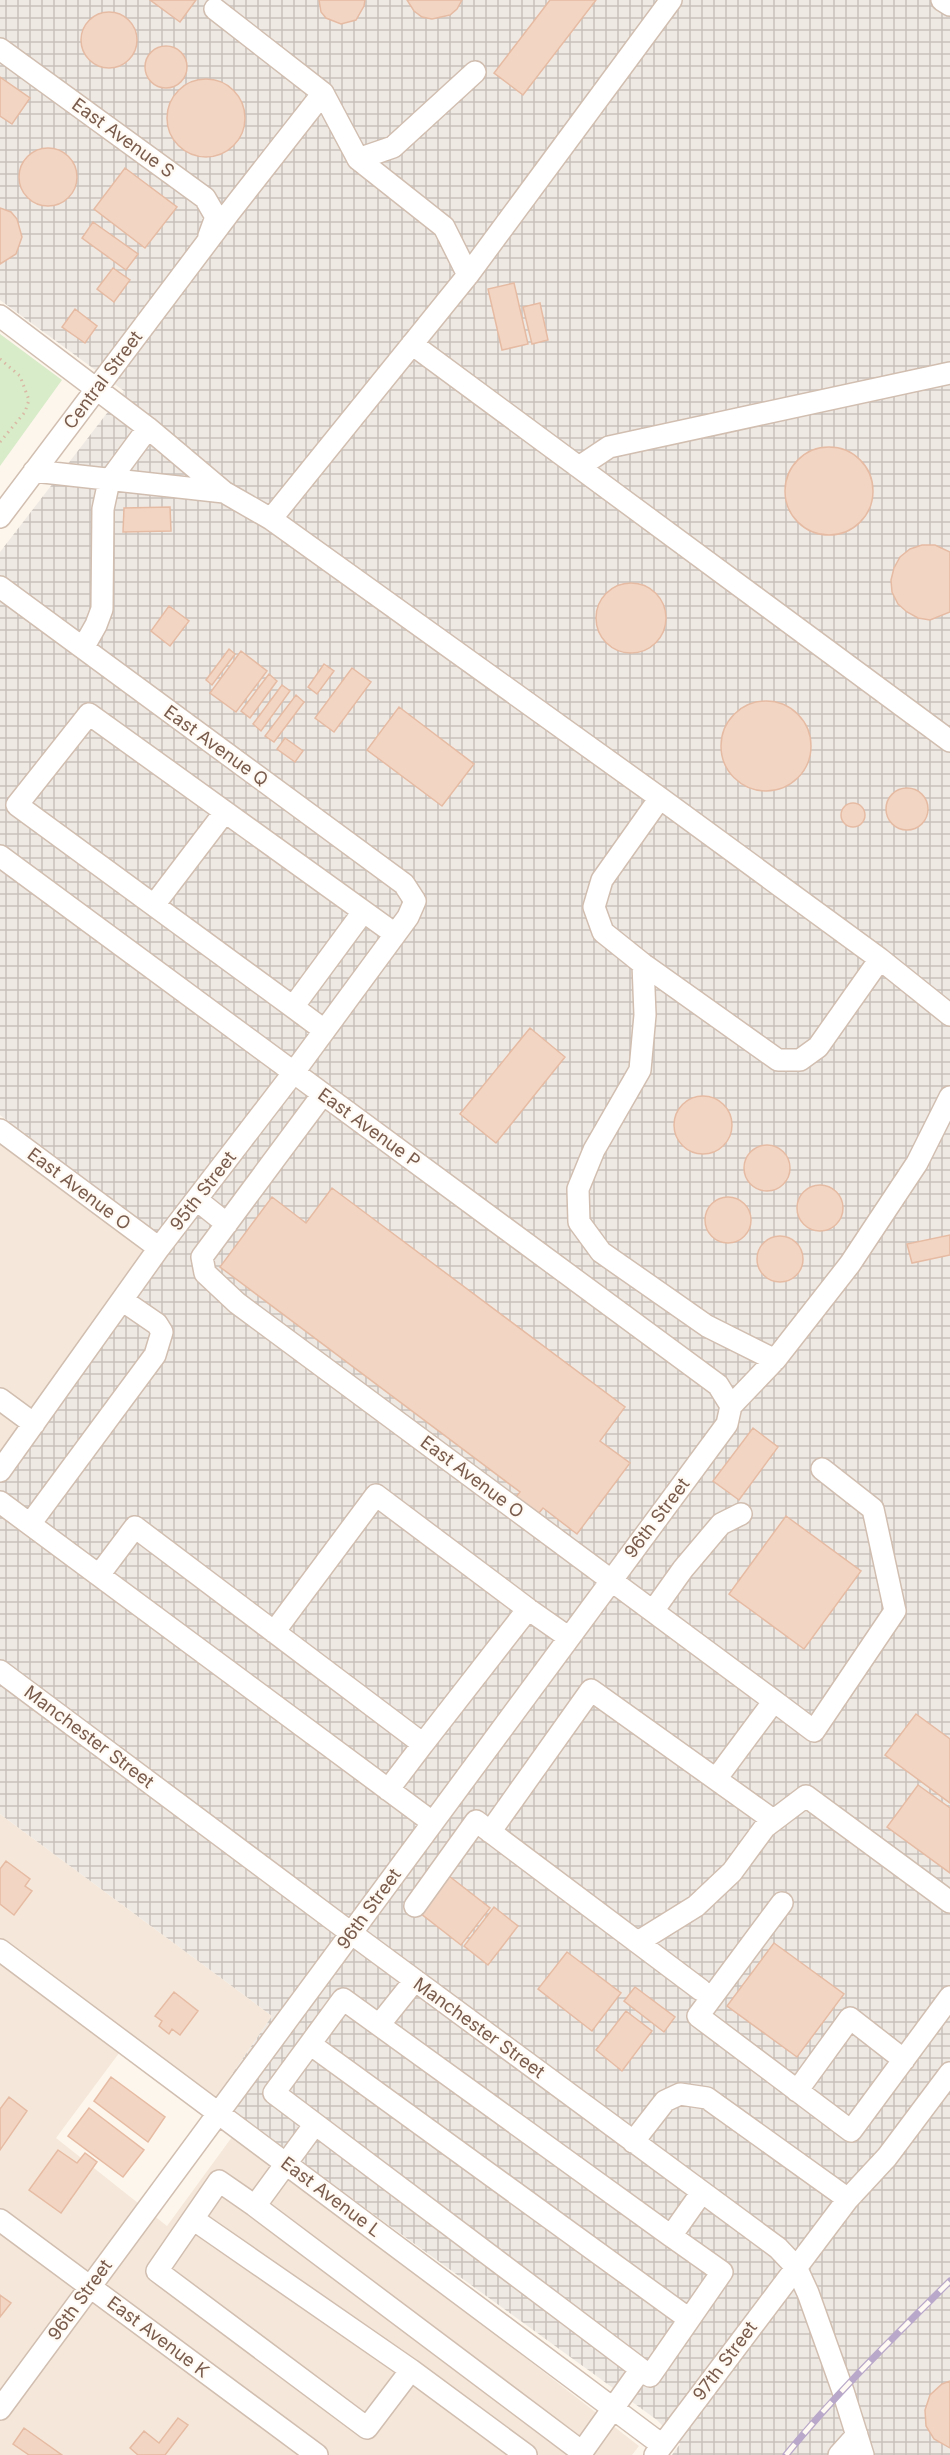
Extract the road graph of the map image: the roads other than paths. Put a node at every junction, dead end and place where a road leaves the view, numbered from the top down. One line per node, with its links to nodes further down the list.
1 (671, 0): 10 (street)
2 (942, 0): 3 (street)
3 (950, 5)
4 (215, 9): 7 (street)
5 (0, 49): 9 (street, East Avenue S)
6 (475, 72): 8 (street)
7 (323, 93): 8 (street); 9 (street, Central Street)
8 (358, 159): 10 (street)
9 (207, 243): 14 (street, Central Street)
10 (468, 275): 12 (street)
11 (0, 316): 14 (street)
12 (411, 344): 16 (street); 21 (street)
13 (950, 373): 16 (street)
14 (97, 389): 15 (street); 17 (street, Central Street)
15 (148, 428): 18 (street); 19 (street)
16 (579, 467): 24 (street)
17 (34, 471): 18 (street); 20 (street, Central Street)
18 (109, 481): 19 (street); 23 (street)
19 (224, 492): 21 (street)
20 (0, 517)
21 (272, 519): 25 (street)
22 (0, 587): 23 (street, East Avenue Q)
23 (83, 648): 30 (street, East Avenue Q)
24 (950, 741)
25 (660, 798): 32 (street); 33 (street)
26 (224, 813): 28 (street); 28 (street); 29 (street)
27 (0, 856): 37 (street, East Avenue P)
28 (154, 905): 34 (street)
29 (363, 912): 31 (street); 34 (street)
30 (409, 914): 31 (street, 95th Street)
31 (395, 934): 36 (street, 95th Street)
32 (880, 959): 33 (street); 35 (street)
33 (643, 964): 45 (street)
34 (293, 1007): 36 (street)
35 (950, 1015)
36 (324, 1030): 37 (street, 95th Street)
37 (294, 1072): 38 (street, East Avenue P); 41 (street, 95th Street)
38 (323, 1094): 42 (street); 47 (street, East Avenue P)
39 (950, 1096): 45 (street)
40 (0, 1130): 43 (street, East Avenue O)
41 (197, 1200): 42 (street); 43 (street, 95th Street)
42 (227, 1224): 55 (street, East Avenue O)
43 (159, 1248): 44 (street, 95th Street)
44 (122, 1300): 48 (street, 95th Street); 53 (street)
45 (775, 1360): 47 (street)
46 (0, 1399): 48 (street)
47 (731, 1406): 55 (street, 96th Street)
48 (34, 1424): 50 (street, 95th Street)
49 (822, 1469): 61 (street, East Avenue O)
50 (0, 1471)
51 (0, 1502): 53 (street)
52 (741, 1514): 57 (street)
53 (30, 1524): 54 (street)
54 (99, 1575): 58 (street); 64 (street)
55 (611, 1579): 57 (street, East Avenue O); 59 (street, 96th Street)
56 (528, 1609): 58 (street); 59 (street); 62 (street)
57 (653, 1611): 61 (street, East Avenue O)
58 (274, 1632): 62 (street)
59 (568, 1637): 66 (street, 96th Street)
60 (0, 1671): 71 (street, Manchester Street)
61 (774, 1701): 63 (street)
62 (423, 1744): 64 (street)
63 (716, 1779): 65 (street); 67 (street)
64 (388, 1790): 66 (street)
65 (774, 1820): 68 (street); 72 (street)
66 (432, 1822): 71 (street, 96th Street)
67 (490, 1832): 70 (street); 72 (street)
68 (950, 1902)
69 (782, 1903): 81 (street)
70 (415, 1906)
71 (351, 1933): 74 (street, Manchester Street); 82 (street, 96th Street)
72 (638, 1942): 75 (street)
73 (0, 1950): 82 (street, East Avenue L)
74 (415, 1980): 77 (street); 84 (street, Manchester Street)
75 (701, 1990)
76 (950, 1998): 79 (street)
77 (379, 2025): 78 (street); 91 (street)
78 (310, 2044): 83 (street); 94 (street)
79 (904, 2060): 81 (street); 81 (street)
80 (950, 2073): 87 (street, 97th Street)
81 (797, 2091)
82 (218, 2113): 85 (street, East Avenue L); 93 (street, 96th Street)
83 (315, 2124): 85 (street); 95 (street)
84 (633, 2142): 86 (street, Manchester Street); 87 (street)
85 (286, 2163): 88 (street); 97 (street, East Avenue L)
86 (702, 2192): 91 (street); 92 (street, Manchester Street)
87 (848, 2199): 92 (street, 97th Street)
88 (255, 2206): 89 (street); 101 (street)
89 (193, 2219): 96 (street); 96 (street)
90 (0, 2220): 93 (street, East Avenue K)
91 (671, 2236): 94 (street)
92 (796, 2267): 99 (street, Manchester Street); 100 (street, 97th Street)
93 (90, 2286): 98 (street, 96th Street); 102 (street, East Avenue K)
94 (689, 2319): 95 (street)
95 (641, 2369): 97 (street)
96 (411, 2370): 103 (street)
97 (614, 2408): 100 (street, East Avenue L); 101 (street)
98 (0, 2409)
99 (856, 2434): 104 (street); 105 (street, Manchester Street)
100 (658, 2450)
101 (582, 2454)
102 (316, 2455)
103 (526, 2455)
104 (839, 2455)
105 (863, 2455)

